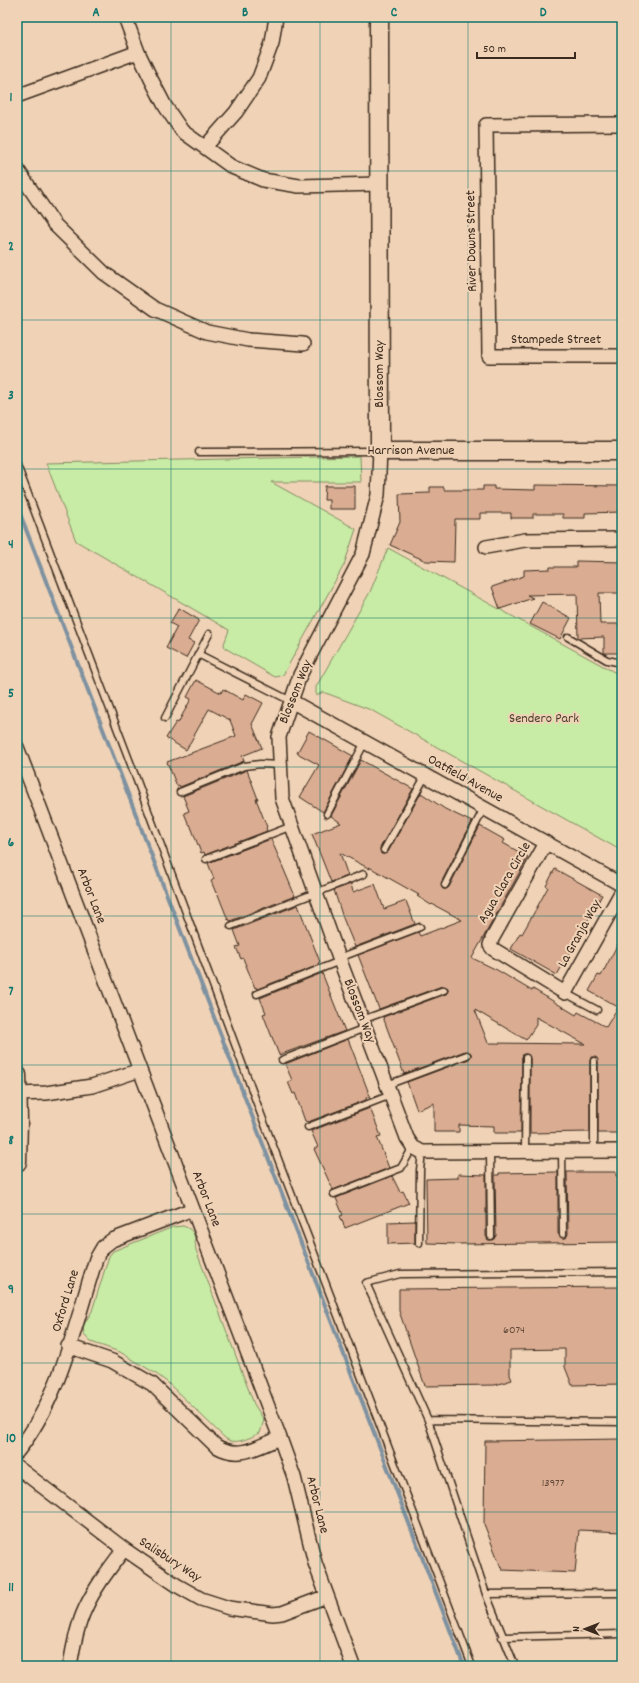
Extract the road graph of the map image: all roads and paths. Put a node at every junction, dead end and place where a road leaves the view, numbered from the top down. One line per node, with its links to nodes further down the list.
1 (125, 17): 4 (street)
2 (276, 17): 7 (street)
3 (379, 17): 9 (street, Blossom Way)
4 (138, 52): 5 (street); 7 (street)
5 (17, 96)
6 (622, 124): 11 (street, River Downs Street)
7 (205, 147): 9 (street)
8 (17, 169): 10 (street)
9 (379, 184): 13 (street, Blossom Way)
10 (303, 344)
11 (489, 356): 12 (street, Stampede Street)
12 (622, 356)
13 (380, 451): 14 (street, Harrison Avenue); 15 (lane, Harrison Avenue); 23 (street, Blossom Way)
14 (622, 451)
15 (199, 452)
16 (17, 465): 85 (lane)
17 (622, 539): 18 (street)
18 (486, 547)
19 (209, 634): 21 (lane)
20 (568, 636): 22 (lane)
21 (198, 654): 23 (lane); 24 (lane)
22 (622, 664)
23 (291, 701): 25 (street, Oatfield Avenue); 27 (street, Blossom Way)
24 (164, 718)
25 (365, 742): 28 (street, Oatfield Avenue); 31 (lane)
26 (17, 747): 53 (street, Arbor Lane)
27 (280, 765): 29 (lane); 32 (street, Blossom Way)
28 (426, 776): 30 (street, Oatfield Avenue); 34 (lane)
29 (180, 792)
30 (484, 808): 33 (street, Oatfield Avenue); 37 (lane)
31 (327, 814)
32 (292, 826): 35 (lane); 40 (street, Blossom Way)
33 (546, 843): 38 (street, Oatfield Avenue); 45 (street, Agua Clara Circle)
34 (384, 850)
35 (206, 859)
36 (364, 874): 40 (lane)
37 (445, 885)
38 (622, 885)
39 (622, 891): 45 (street, La Granja Way)
40 (316, 893): 41 (lane); 43 (street, Blossom Way)
41 (231, 926)
42 (420, 927): 43 (lane)
43 (339, 959): 46 (lane); 48 (street, Blossom Way)
44 (444, 990): 48 (lane)
45 (565, 993): 47 (lane)
46 (257, 994)
47 (597, 1010)
48 (364, 1024): 51 (lane); 55 (street, Blossom Way)
49 (467, 1055): 55 (lane)
50 (526, 1058): 60 (lane)
51 (282, 1060)
52 (594, 1061): 62 (lane)
53 (140, 1070): 56 (street); 66 (street, Arbor Lane)
54 (17, 1075): 56 (street)
55 (389, 1090): 57 (lane); 58 (street, Blossom Way)
56 (18, 1094): 64 (street)
57 (308, 1127)
58 (417, 1149): 59 (street); 65 (lane); 69 (lane)
59 (490, 1151): 60 (street); 68 (lane)
60 (525, 1151): 61 (street)
61 (562, 1151): 62 (street); 67 (lane)
62 (594, 1151): 63 (street)
63 (622, 1151)
64 (17, 1162)
65 (334, 1194)
66 (193, 1209): 71 (street, Oxford Lane); 74 (street, Arbor Lane)
67 (563, 1234)
68 (491, 1236)
69 (419, 1243)
70 (622, 1272): 72 (lane)
71 (68, 1346): 74 (street); 75 (street, Oxford Lane)
72 (428, 1420): 73 (lane); 79 (lane)
73 (622, 1422)
74 (280, 1438): 80 (street, Arbor Lane)
75 (17, 1452)
76 (17, 1467): 77 (street, Salisbury Way)
77 (124, 1549): 80 (street, Salisbury Way); 83 (street)
78 (622, 1593): 79 (lane)
79 (486, 1594): 82 (lane)
80 (327, 1596): 84 (street, Arbor Lane)
81 (622, 1634): 82 (lane)
82 (502, 1637): 86 (lane)
83 (70, 1666)
84 (353, 1666)
85 (472, 1666)
86 (514, 1666)

